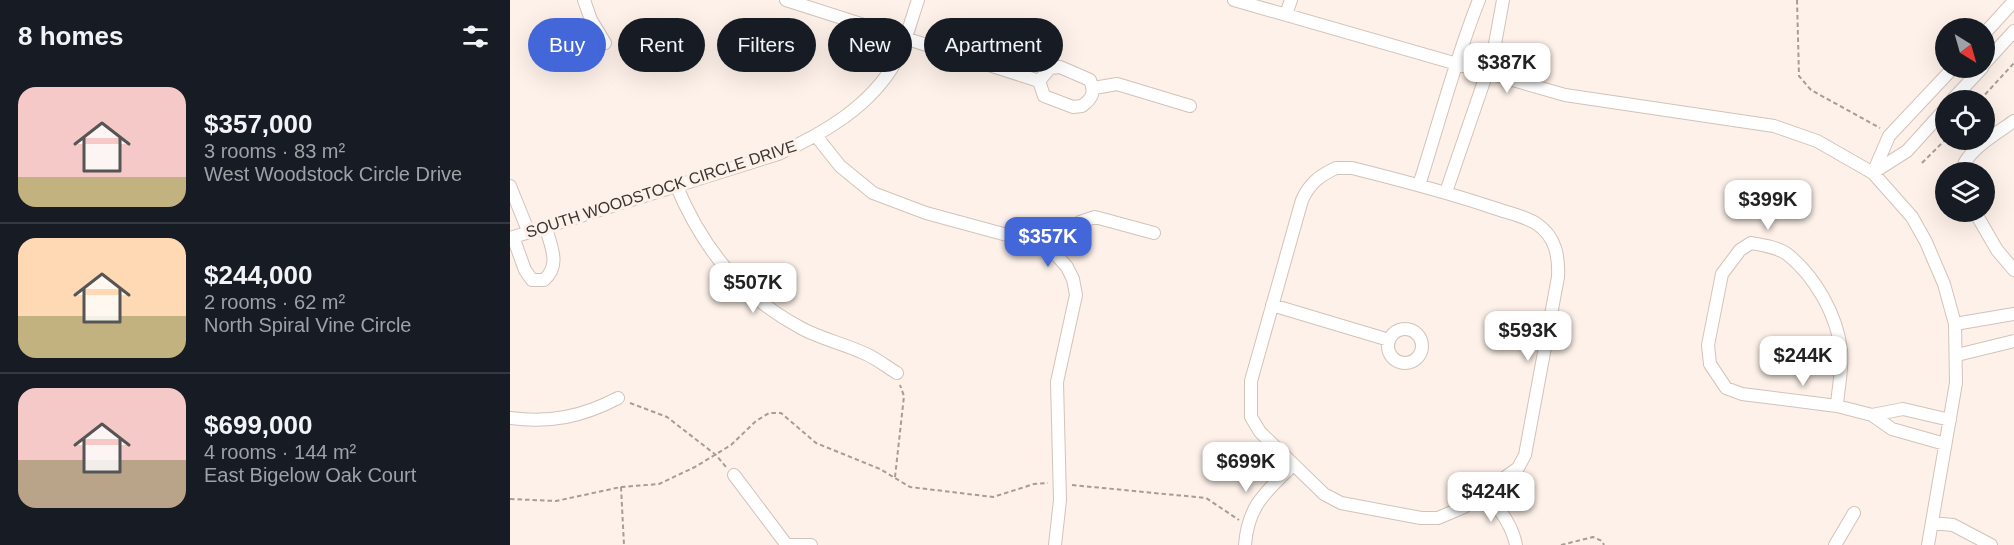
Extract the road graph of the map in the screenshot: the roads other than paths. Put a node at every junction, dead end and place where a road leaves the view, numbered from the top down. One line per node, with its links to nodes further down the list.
1 (584, 0): 10 (street)
2 (786, 0): 11 (street)
3 (918, 0): 12 (street, SOUTH WOODSTOCK CIRCLE DRIVE)
4 (1234, 0): 9 (street)
5 (1291, 0): 9 (street)
6 (1479, 0): 17 (street)
7 (1503, 0): 19 (street)
8 (2014, 1): 13 (street)
9 (1286, 14): 17 (street)
10 (590, 18)
11 (841, 18)
12 (912, 18)
13 (1995, 22)
14 (2014, 31): 16 (street)
15 (912, 41): 22 (street)
16 (1995, 52)
17 (1456, 64): 19 (street); 32 (street)
18 (888, 72): 28 (street, SOUTH WOODSTOCK CIRCLE DRIVE)
19 (1486, 73): 30 (street); 34 (street)
20 (1944, 78): 30 (street)
21 (1972, 78): 24 (street)
22 (1039, 81): 23 (street); 23 (street)
23 (1094, 88): 25 (street)
24 (1961, 90)
25 (1190, 106)
26 (1935, 120): 30 (street)
27 (2014, 121): 29 (street)
28 (816, 137): 31 (street, SOUTH WOODSTOCK CIRCLE DRIVE); 40 (street)
29 (1966, 162)
30 (1873, 173): 44 (street)
31 (676, 185): 36 (street, SOUTH WOODSTOCK CIRCLE DRIVE); 48 (street)
32 (1419, 185): 34 (street); 42 (street)
33 (510, 186): 37 (street)
34 (1446, 192): 57 (street)
35 (1981, 222): 41 (street)
36 (546, 228): 37 (street, SOUTH WOODSTOCK CIRCLE DRIVE); 39 (street)
37 (529, 233): 39 (street, SOUTH WOODSTOCK CIRCLE DRIVE)
38 (1154, 233): 40 (street)
39 (512, 237)
40 (1052, 250): 62 (street)
41 (2014, 270)
42 (1272, 305): 45 (street); 55 (street)
43 (2014, 314): 44 (street)
44 (1955, 324): 47 (street)
45 (1389, 339)
46 (2014, 341): 47 (street)
47 (1957, 355): 53 (street)
48 (897, 373)
49 (618, 398): 52 (street)
50 (1837, 406): 50 (street); 51 (street)
51 (1872, 415): 53 (street); 54 (street)
52 (510, 418)
53 (1950, 420): 54 (street)
54 (1945, 444): 59 (street)
55 (1293, 465): 57 (street); 63 (street)
56 (734, 475): 60 (street)
57 (1486, 492): 64 (street)
58 (1854, 513): 65 (street)
59 (1932, 523): 66 (street); 67 (street)
60 (785, 544): 61 (street)
61 (811, 545)
62 (1055, 545)
63 (1245, 545)
64 (1516, 545)
65 (1835, 545)
66 (1930, 545)
67 (1991, 545)

